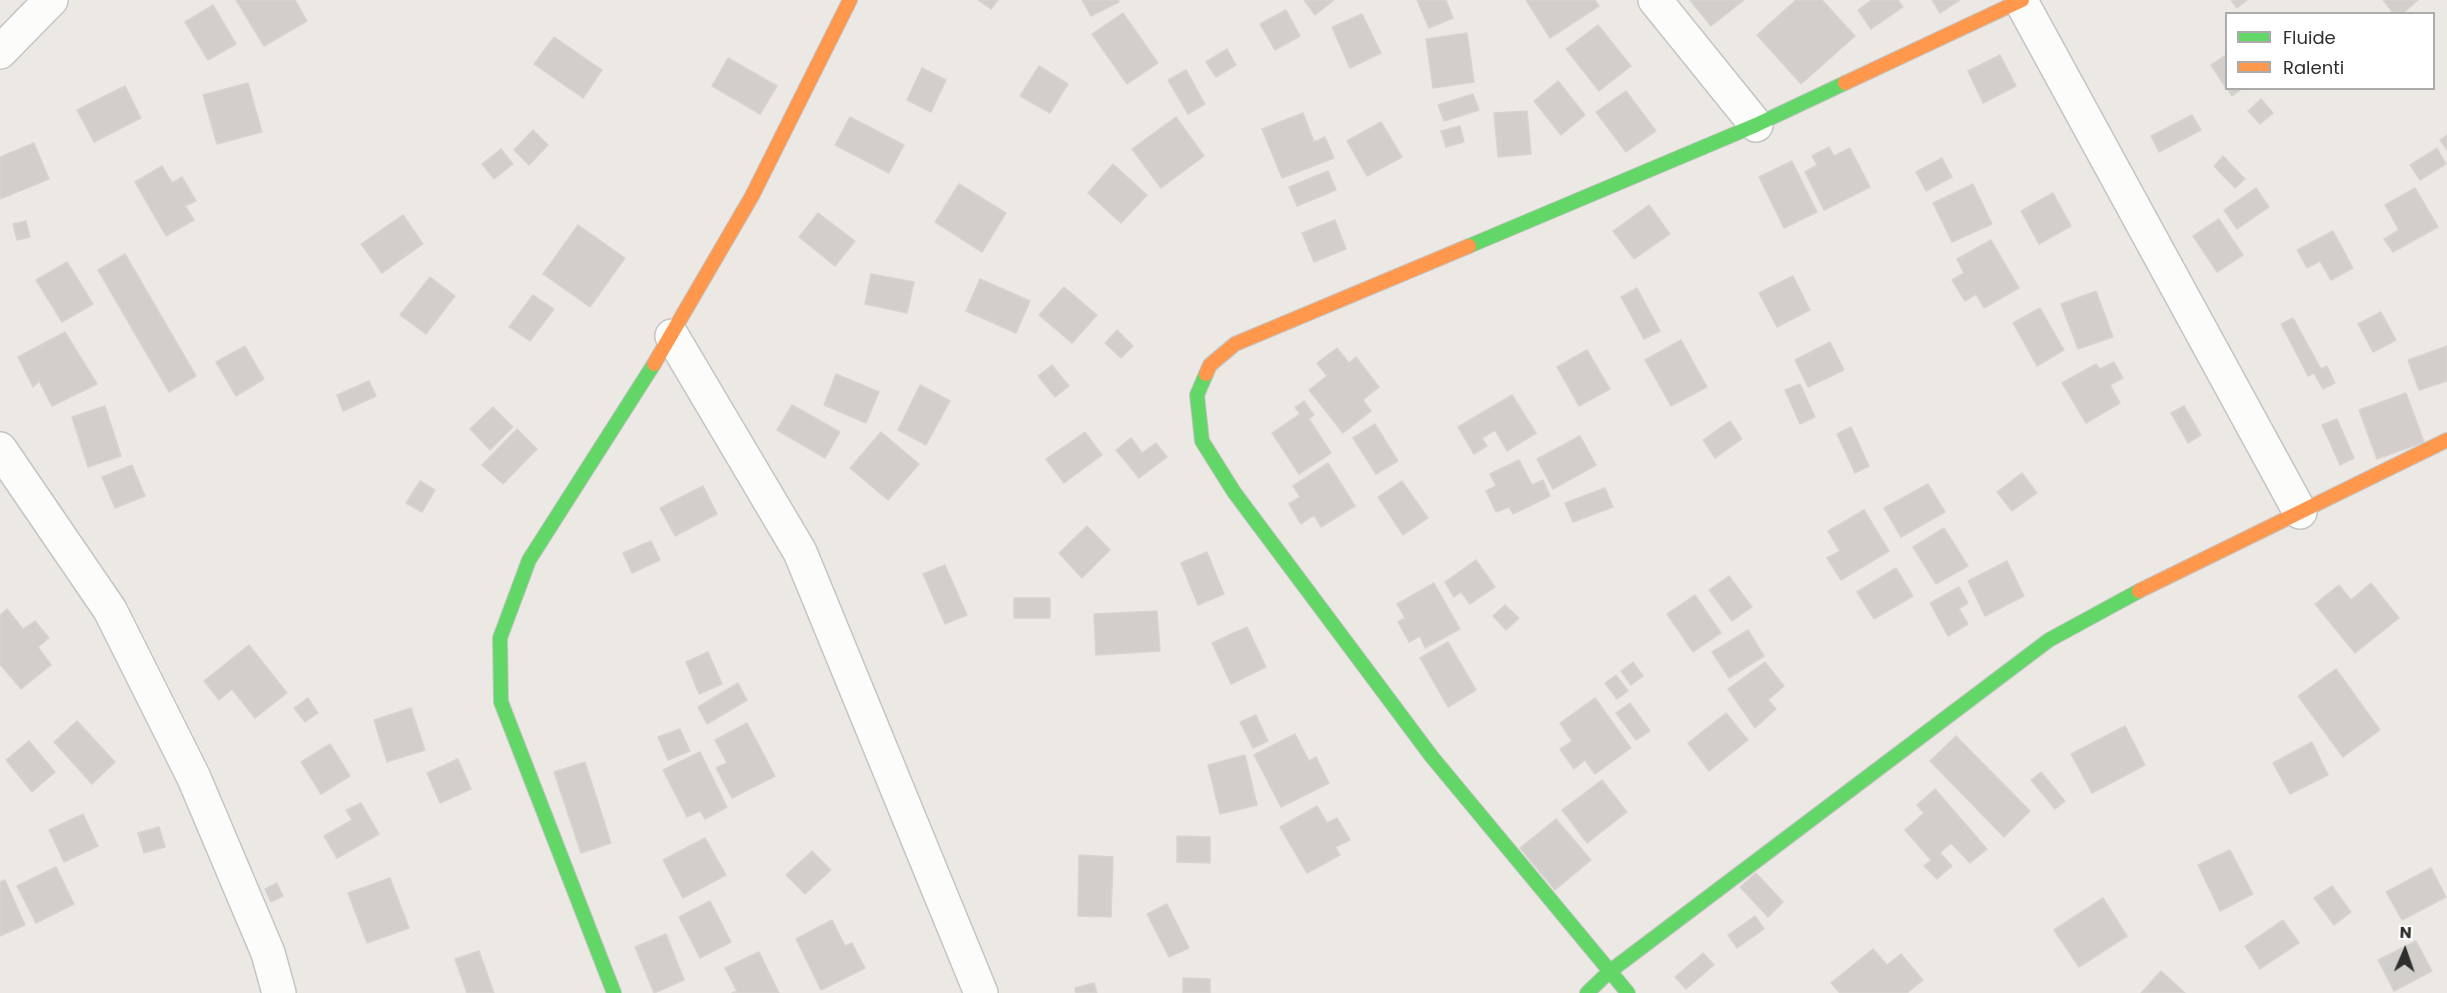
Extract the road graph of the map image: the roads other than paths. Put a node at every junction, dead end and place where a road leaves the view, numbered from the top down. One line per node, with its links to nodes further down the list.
1 (51, 0): 5 (street)
2 (850, 0): 7 (street)
3 (1655, 0): 6 (street)
4 (2021, 0): 6 (street); 10 (street)
5 (0, 52)
6 (1756, 125): 11 (street)
7 (672, 336): 13 (street); 14 (street)
8 (2447, 440): 10 (street)
9 (0, 448): 12 (street)
10 (2300, 512): 11 (street)
11 (1609, 972): 15 (street); 16 (street)
12 (279, 993)
13 (614, 993)
14 (981, 993)
15 (1587, 993)
16 (1628, 993)

